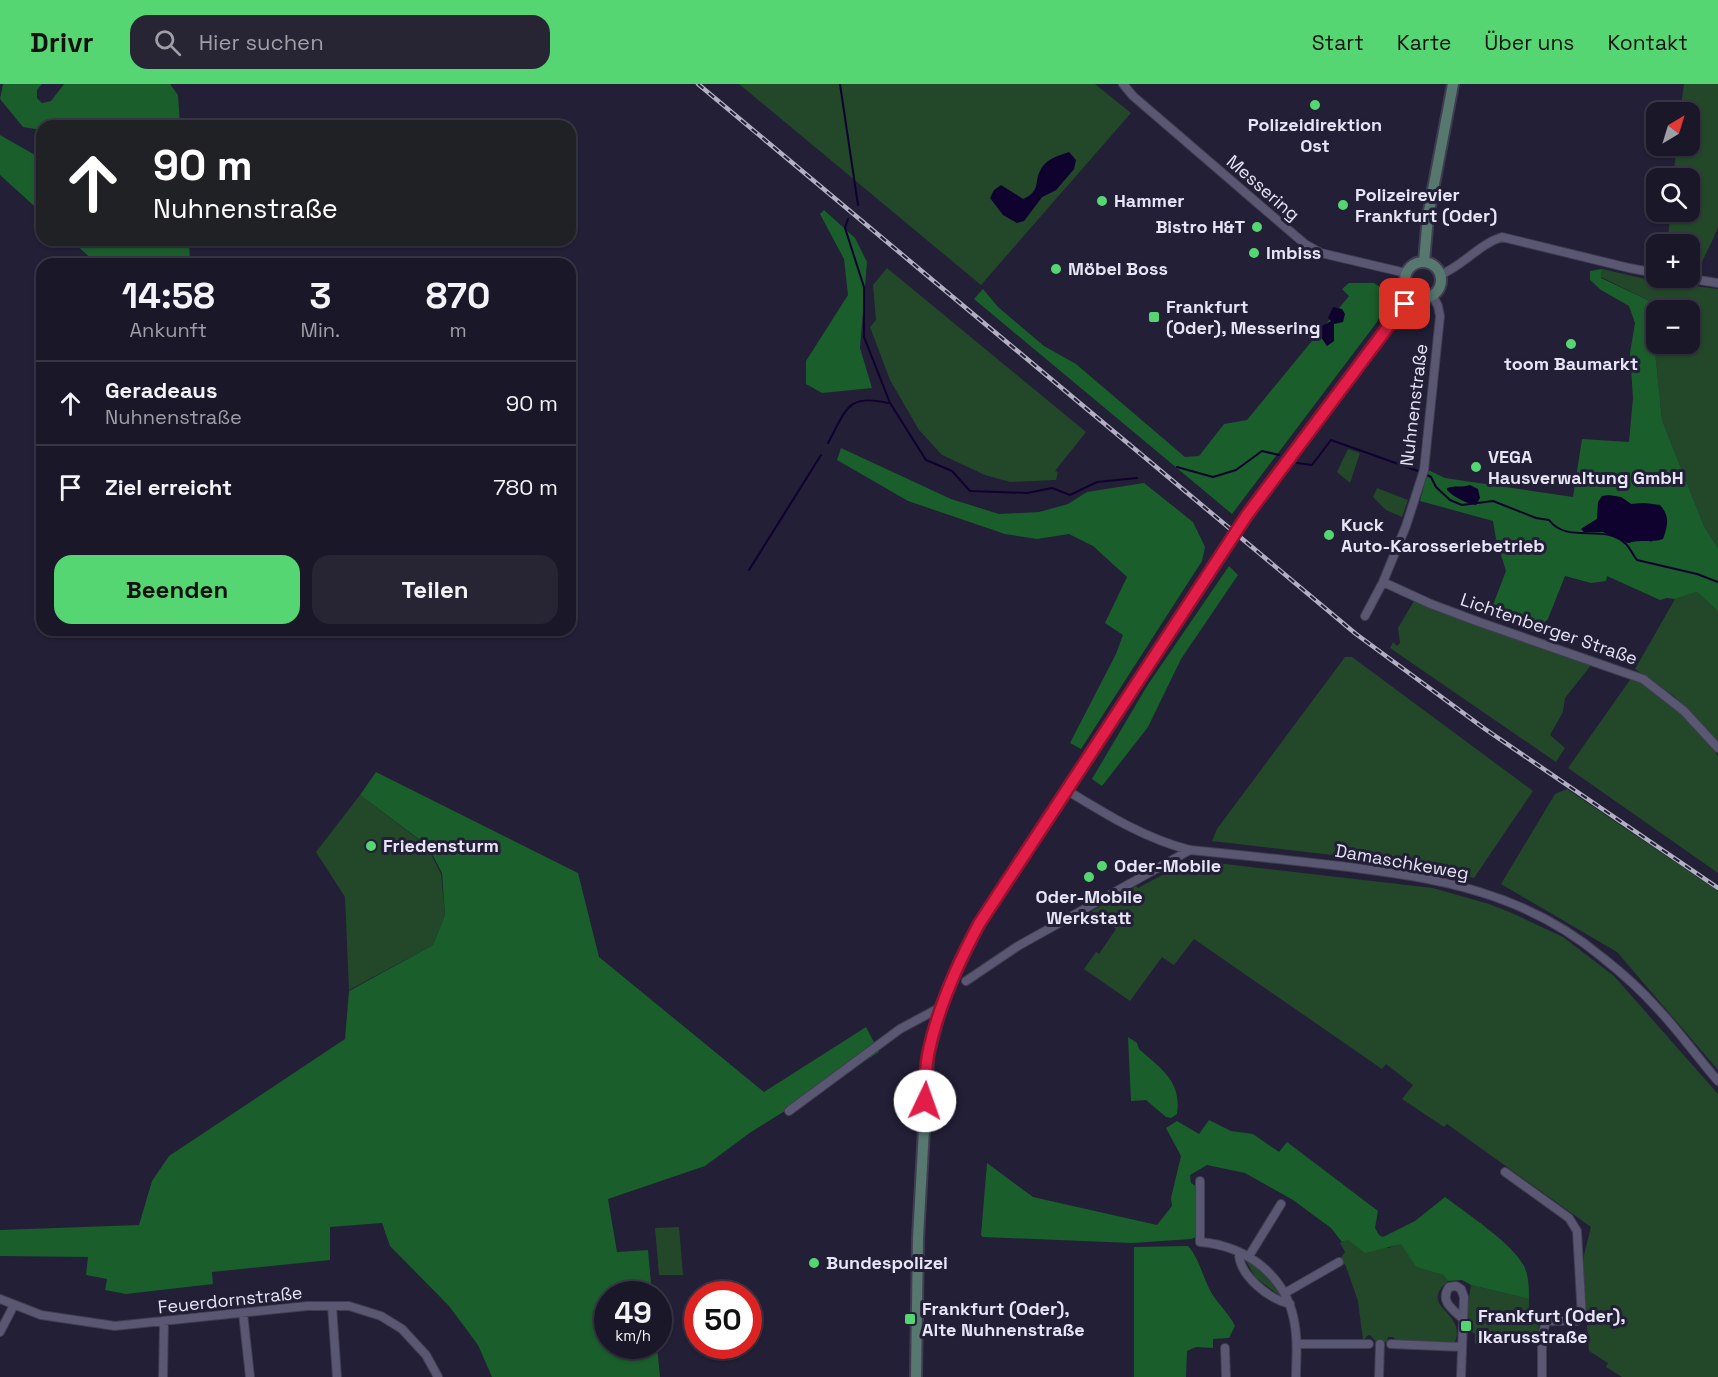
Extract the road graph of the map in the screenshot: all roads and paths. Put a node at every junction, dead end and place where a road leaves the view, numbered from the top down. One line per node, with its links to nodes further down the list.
1 (1123, 84): 5 (street, Messering)
2 (1453, 84): 3 (main road)
3 (1424, 262): 5 (main road); 6 (main road)
4 (1646, 271): 6 (street)
5 (1406, 273): 9 (main road)
6 (1440, 275): 10 (main road)
7 (1700, 280): 8 (street)
8 (1718, 283)
9 (1412, 294): 10 (main road); 14 (main road, bridge)
10 (1432, 296): 11 (street, Nuhnenstraße)
11 (1383, 582): 12 (street, Nuhnenstraße); 13 (street, Lichtenberger Straße)
12 (1365, 616)
13 (1718, 748)
14 (1068, 791): 15 (street, Damaschkeweg); 17 (main road)
15 (1190, 850): 16 (street); 18 (street, Damaschkeweg)
16 (966, 981)
17 (941, 1007): 19 (street); 45 (main road)
18 (1718, 1082)
19 (789, 1111)
20 (1505, 1172): 50 (street)
21 (1200, 1182): 23 (street)
22 (1281, 1204): 24 (street)
23 (1239, 1252): 24 (street); 28 (street)
24 (1249, 1256): 26 (street)
25 (1339, 1262): 26 (street)
26 (1285, 1293): 28 (street)
27 (0, 1299): 29 (street, Feuerdornstraße)
28 (1290, 1304): 35 (street)
29 (14, 1305): 33 (street, Feuerdornstraße); 34 (street)
30 (332, 1306): 31 (street, Feuerdornstraße); 43 (street); 44 (street, Feuerdornstraße)
31 (243, 1313): 33 (street, Feuerdornstraße); 42 (street)
32 (1462, 1318): 39 (street)
33 (164, 1322): 41 (street)
34 (0, 1332)
35 (1297, 1344): 36 (street); 47 (street)
36 (1369, 1344)
37 (1380, 1344): 48 (street)
38 (1391, 1344): 39 (street)
39 (1461, 1347): 49 (street)
40 (1225, 1348): 46 (street)
41 (162, 1377)
42 (250, 1377)
43 (337, 1377)
44 (438, 1377)
45 (916, 1377)
46 (1226, 1377)
47 (1296, 1377)
48 (1379, 1377)
49 (1461, 1377)
50 (1542, 1377)

